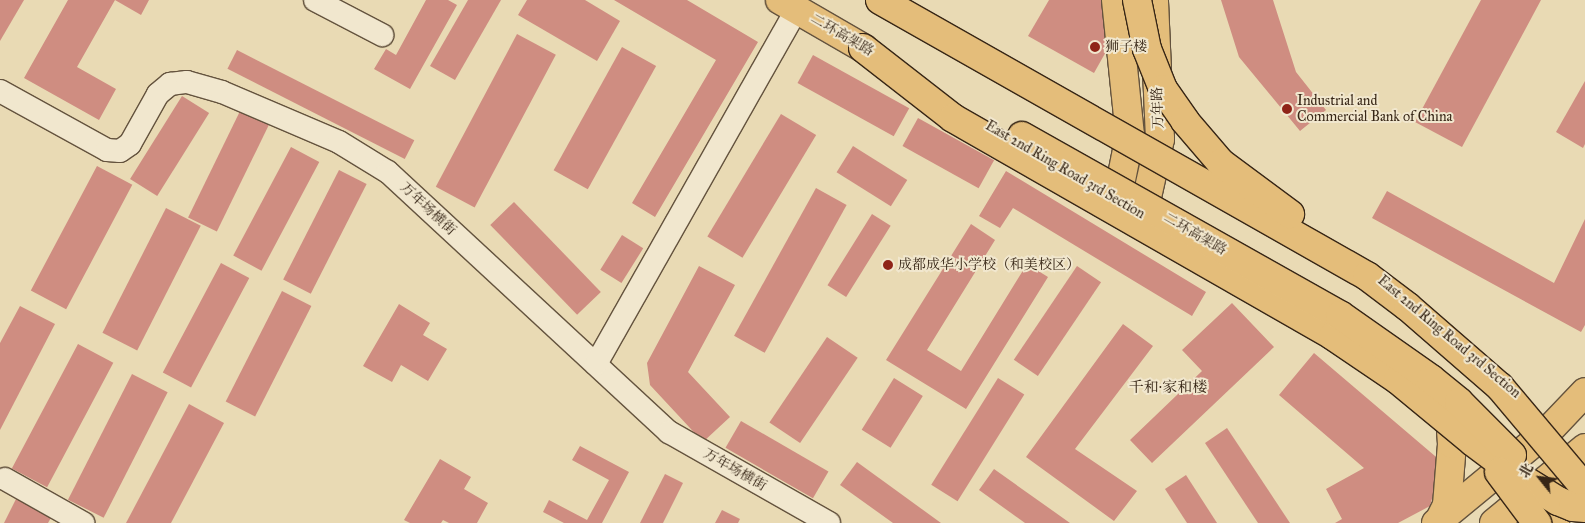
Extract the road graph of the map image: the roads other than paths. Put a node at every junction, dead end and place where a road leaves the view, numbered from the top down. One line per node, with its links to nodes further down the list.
1 (315, 0): 11 (street)
2 (770, 0): 9 (main road, East 2nd Ring Road 3rd Section)
3 (880, 0): 18 (main road, bridge)
4 (892, 0): 10 (main road, East 2nd Ring Road 3rd Section)
5 (907, 0): 10 (main road)
6 (1116, 0): 14 (main road, 万年路)
7 (1137, 0): 18 (main road, bridge)
8 (1154, 0): 15 (main road, 万年路)
9 (787, 7): 12 (main road, 二环高架路); 16 (main road, East 2nd Ring Road 3rd Section); 19 (street)
10 (952, 34): 14 (main road, East 2nd Ring Road 3rd Section)
11 (382, 35)
12 (863, 48): 23 (main road, bridge); 36 (main road, 二环高架路, bridge)
13 (0, 92): 19 (street, 万年场横街)
14 (1130, 135): 15 (main road, East 2nd Ring Road 3rd Section); 16 (main road, 万年路)
15 (1159, 151): 17 (main road, 万年路); 22 (main road, East 2nd Ring Road 3rd Section)
16 (1118, 200): 17 (main road, East 2nd Ring Road 3rd Section)
17 (1143, 215): 20 (main road, East 2nd Ring Road 3rd Section)
18 (1367, 276): 27 (main road, bridge)
19 (596, 364): 32 (street, 万年场横街)
20 (1433, 388): 25 (main road, East 2nd Ring Road 3rd Section); 30 (main road)
21 (1585, 392): 22 (main road)
22 (1549, 430): 24 (main road, East 2nd Ring Road 3rd Section); 25 (main road)
23 (1473, 442): 29 (main road, bridge); 34 (main road, bridge)
24 (1578, 454): 27 (main road, East 2nd Ring Road 3rd Section); 28 (main road)
25 (1509, 464): 28 (main road, East 2nd Ring Road 3rd Section); 30 (main road)
26 (5, 479): 31 (street)
27 (1585, 487)
28 (1534, 491): 33 (main road); 35 (main road, East 2nd Ring Road 3rd Section)
29 (1585, 508)
30 (1437, 522)
31 (83, 523)
32 (829, 523)
33 (1494, 523)
34 (1537, 523)
35 (1555, 523)
36 (1566, 523)

